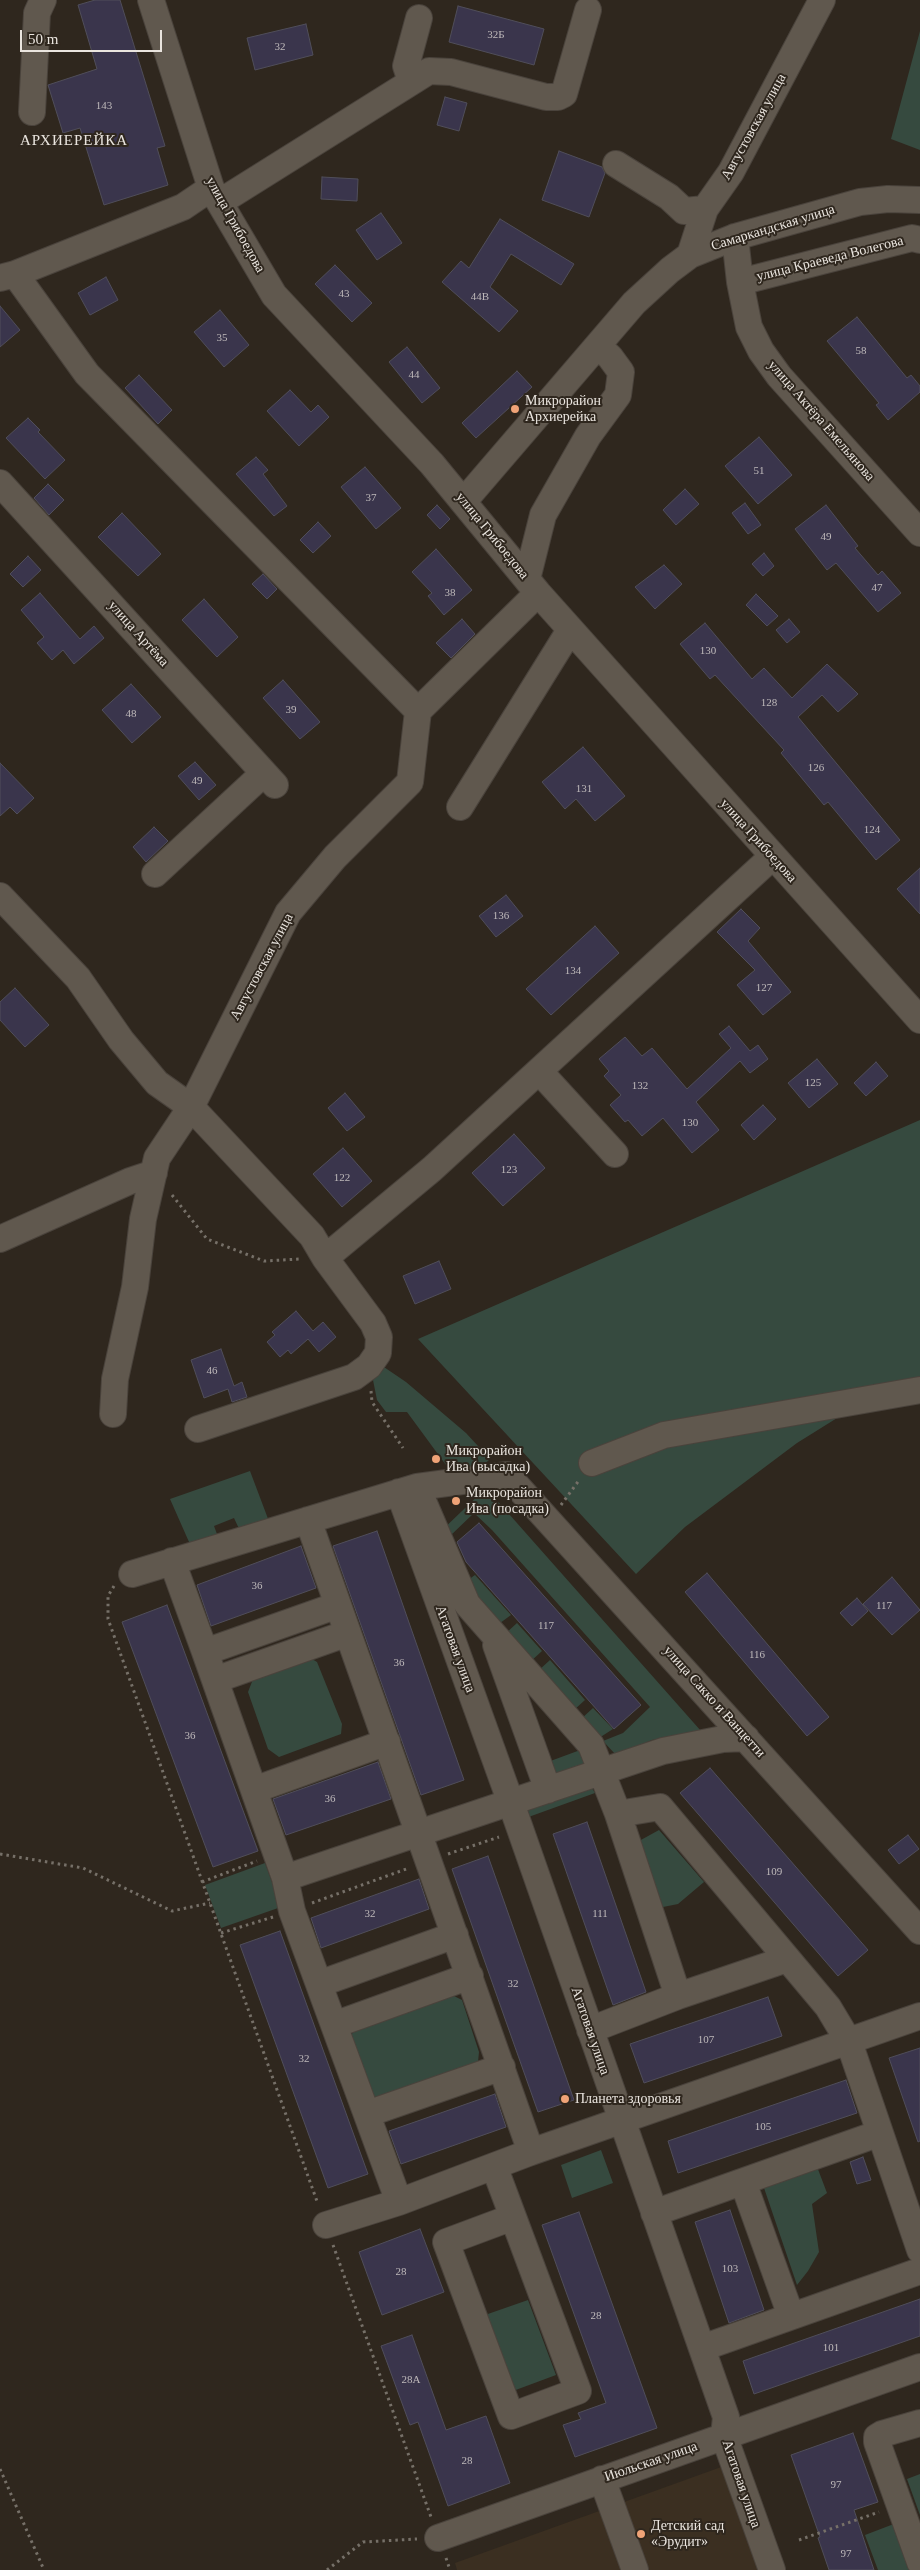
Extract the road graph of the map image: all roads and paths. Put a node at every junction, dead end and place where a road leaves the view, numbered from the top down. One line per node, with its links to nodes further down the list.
1 (43, 0): 7 (street)
2 (151, 0): 9 (street, улица Грибоедова)
3 (822, 0): 11 (street, Августовская улица)
4 (588, 10): 6 (street)
5 (418, 18): 6 (street)
6 (411, 81): 9 (street)
7 (32, 112)
8 (616, 164): 11 (street)
9 (215, 195): 15 (street); 19 (street, улица Грибоедова)
10 (920, 200): 12 (street, Самаркандская улица)
11 (705, 209): 14 (street, Августовская улица)
12 (735, 237): 14 (street, Самаркандская улица); 16 (street, улица Актёра Емельянова)
13 (920, 240): 16 (street, улица Краеведа Волегова)
14 (690, 256): 17 (street, Самаркандская улица)
15 (8, 276): 23 (street)
16 (740, 282): 20 (street, улица Актёра Емельянова)
17 (598, 346): 19 (street, Самаркандская улица); 21 (street)
18 (0, 483): 26 (street, улица Артёма)
19 (464, 501): 21 (street, улица Грибоедова)
20 (920, 533)
21 (532, 586): 22 (street, улица Грибоедова); 23 (street)
22 (570, 630): 24 (street); 25 (street, улица Грибоедова)
23 (418, 711): 30 (street, Августовская улица)
24 (460, 807)
25 (772, 857): 28 (street, улица Грибоедова); 29 (street)
26 (155, 874)
27 (0, 896): 30 (street)
28 (920, 1020)
29 (539, 1071): 31 (street); 34 (street)
30 (191, 1107): 32 (street, Августовская улица); 34 (street)
31 (615, 1154)
32 (154, 1173): 33 (street); 34 (path); 37 (street, Августовская улица)
33 (0, 1240)
34 (326, 1258): 35 (street)
35 (369, 1366): 38 (street); 39 (path)
36 (920, 1390): 40 (street)
37 (113, 1414)
38 (198, 1429)
39 (403, 1448)
40 (592, 1463): 43 (path)
41 (408, 1489): 42 (street); 43 (street, улица Сакко и Ванцетти); 47 (street); 56 (street, Агатовая улица)
42 (308, 1520): 44 (street); 46 (street)
43 (550, 1520): 51 (street, улица Сакко и Ванцетти)
44 (172, 1561): 45 (street); 49 (street)
45 (132, 1574): 63 (path)
46 (338, 1605): 48 (street); 49 (street)
47 (491, 1631): 53 (street); 55 (street)
48 (348, 1633): 50 (street); 52 (street)
49 (205, 1652): 50 (street)
50 (215, 1680): 54 (street)
51 (746, 1738): 53 (street); 66 (street, улица Сакко и Ванцетти)
52 (387, 1742): 54 (street); 59 (street)
53 (602, 1771): 55 (street); 57 (street)
54 (254, 1790): 62 (street)
55 (548, 1790): 56 (street)
56 (511, 1803): 58 (street, Агатовая улица); 59 (street)
57 (618, 1814): 69 (street); 72 (street)
58 (520, 1830): 61 (path); 75 (street, Агатовая улица)
59 (420, 1834): 61 (street); 62 (street)
60 (0, 1854): 64 (path)
61 (429, 1861): 65 (path); 68 (street)
62 (281, 1866): 63 (path); 65 (street)
63 (202, 1882): 64 (path)
64 (210, 1903): 67 (path)
65 (292, 1910): 67 (path); 71 (street)
66 (920, 1932)
67 (221, 1934): 87 (path)
68 (455, 1935): 70 (street); 71 (street)
69 (787, 1959): 72 (street); 76 (street)
70 (470, 1976): 74 (street); 77 (street)
71 (319, 1984): 74 (street)
72 (678, 1996): 75 (street)
73 (920, 2016): 76 (street)
74 (334, 2025): 78 (street)
75 (590, 2030): 79 (street, Агатовая улица)
76 (849, 2042): 79 (street); 80 (street)
77 (502, 2067): 78 (street); 81 (street)
78 (366, 2114): 84 (street)
79 (622, 2121): 81 (street); 85 (street, Агатовая улица)
80 (880, 2133): 83 (street); 88 (street)
81 (531, 2152): 82 (street)
82 (494, 2166): 84 (street); 86 (street)
83 (743, 2182): 85 (street); 90 (street)
84 (399, 2202): 87 (street)
85 (654, 2213): 91 (street, Агатовая улица)
86 (513, 2217): 86 (street)
87 (326, 2225): 98 (path)
88 (920, 2250)
89 (920, 2270): 90 (street)
90 (791, 2316): 91 (street)
91 (702, 2348): 94 (street, Агатовая улица)
92 (920, 2367): 94 (street, Июльская улица)
93 (920, 2422): 97 (street)
94 (724, 2436): 96 (street, Июльская улица); 105 (street, Агатовая улица)
95 (0, 2469): 101 (path)
96 (602, 2479): 98 (street, Июльская улица); 104 (street)
97 (900, 2505): 99 (path); 100 (street)
98 (438, 2538): 102 (path); 103 (path)
99 (799, 2540)
100 (920, 2562)
101 (44, 2570)
102 (327, 2570)
103 (450, 2570)
104 (636, 2570)
105 (772, 2570)

